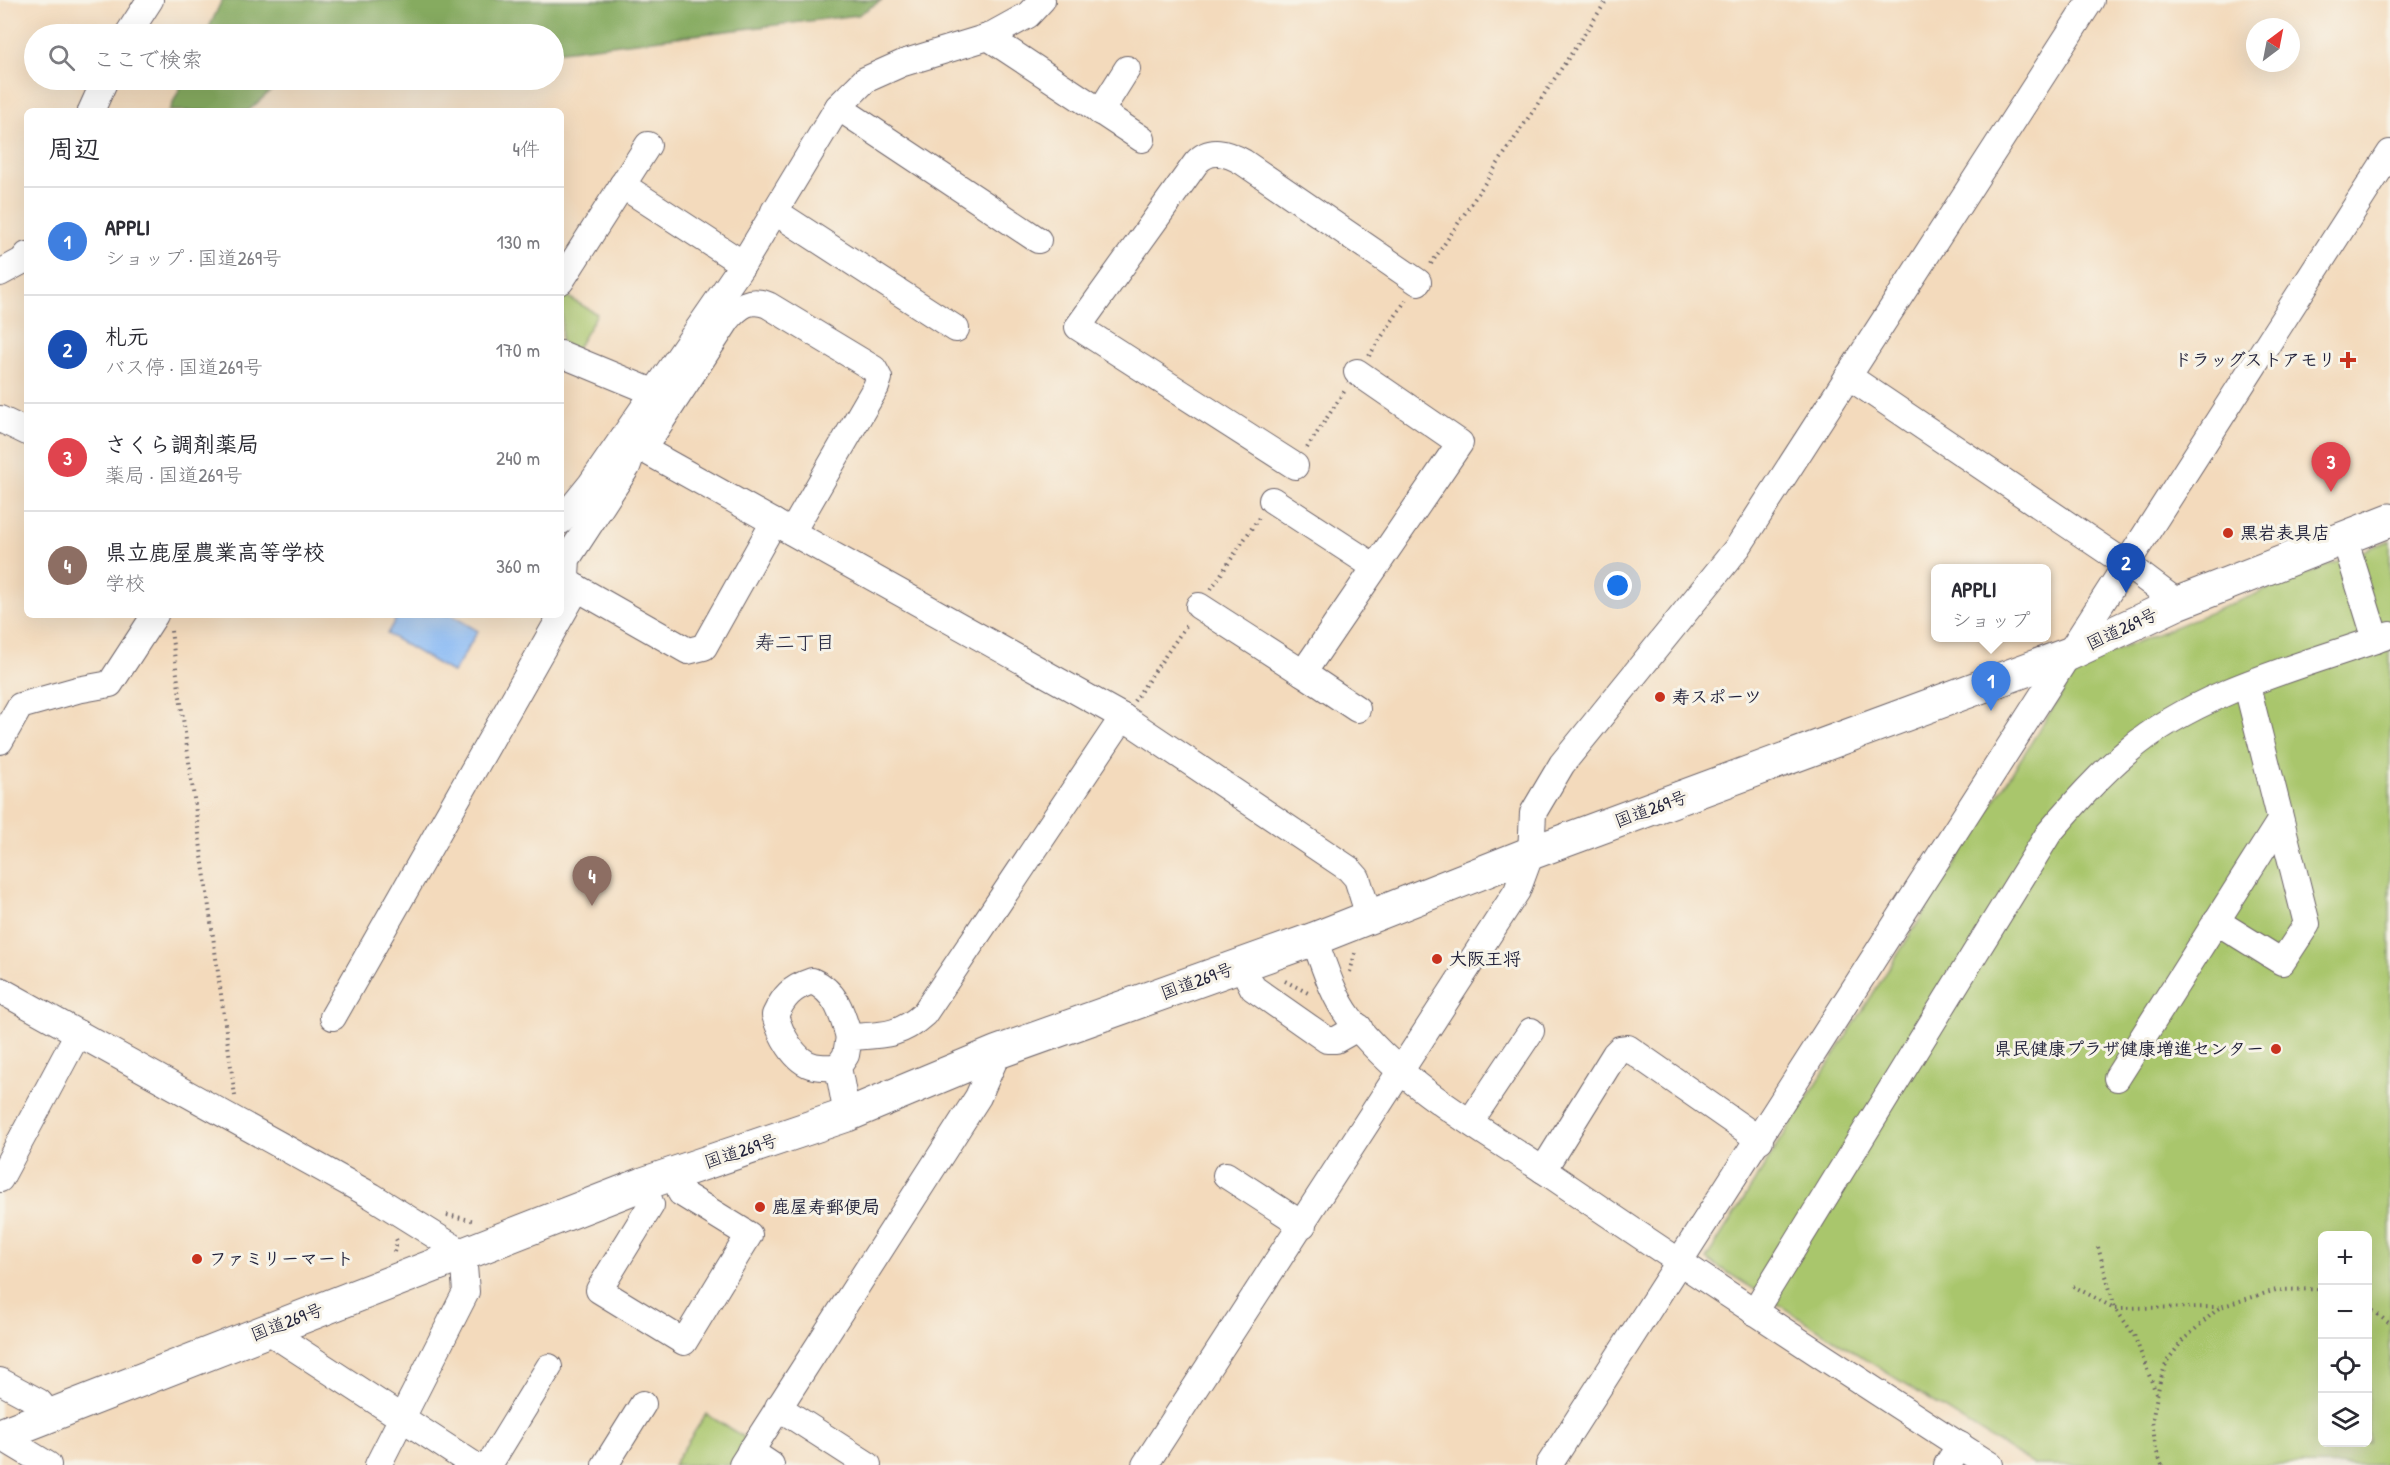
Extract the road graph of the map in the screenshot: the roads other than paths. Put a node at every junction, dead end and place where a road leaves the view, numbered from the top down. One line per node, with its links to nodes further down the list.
1 (150, 0): 4 (street)
2 (1042, 0): 5 (street)
3 (2091, 0): 25 (street)
4 (134, 24)
5 (988, 37): 8 (street); 10 (street)
6 (1127, 69): 10 (street)
7 (100, 90): 9 (street)
8 (838, 107): 15 (street); 16 (street)
9 (92, 108)
10 (1100, 112): 11 (street)
11 (1142, 139)
12 (648, 145): 14 (street)
13 (2390, 153): 36 (street)
14 (622, 185): 18 (street); 20 (street)
15 (774, 211): 18 (street); 22 (street)
16 (1038, 240)
17 (24, 259): 19 (street)
18 (743, 264): 26 (street)
19 (0, 273)
20 (564, 276)
21 (1418, 282): 30 (street)
22 (956, 329)
23 (564, 355): 26 (street)
24 (1358, 372): 37 (street)
25 (1848, 376): 36 (street); 52 (street)
26 (653, 392): 29 (street)
27 (0, 419): 28 (street)
28 (24, 431)
29 (634, 444): 32 (street); 34 (street); 34 (street); 38 (street)
30 (1295, 466)
31 (1272, 500): 37 (street)
32 (564, 518)
33 (2390, 520): 35 (highway, 国道269号)
34 (783, 527): 38 (street); 49 (street)
35 (2344, 537): 39 (highway, 国道269号); 44 (street)
36 (2126, 564): 39 (street); 45 (street)
37 (1375, 567): 46 (street)
38 (578, 588): 41 (street)
39 (2178, 603): 45 (highway, 国道269号)
40 (1199, 606): 46 (street)
41 (564, 613)
42 (561, 618): 58 (street)
43 (163, 621): 50 (street)
44 (2383, 638): 47 (street)
45 (2069, 654): 52 (highway, 国道269号); 69 (street)
46 (1303, 673): 48 (street)
47 (2247, 686): 51 (street); 78 (street)
48 (1358, 709)
49 (1123, 717): 54 (street); 62 (street)
50 (0, 741)
51 (2280, 821): 53 (street); 53 (street)
52 (1531, 853): 54 (highway, 国道269号); 65 (street)
53 (2216, 921): 66 (street)
54 (1363, 931): 55 (highway, 国道269号)
55 (1314, 939): 56 (highway, 国道269号); 59 (street)
56 (1241, 965): 59 (street); 63 (highway, 国道269号)
57 (0, 990): 61 (street)
58 (333, 1017)
59 (1359, 1027): 65 (street)
60 (1531, 1031): 68 (street)
61 (78, 1034): 73 (street); 76 (street)
62 (849, 1037): 64 (street); 64 (street)
63 (998, 1052): 67 (highway, 国道269号); 83 (street)
64 (838, 1067): 67 (street)
65 (1401, 1073): 68 (street); 75 (street)
66 (2117, 1078)
67 (847, 1115): 71 (highway, 国道269号)
68 (1470, 1122): 70 (street)
69 (1760, 1140): 70 (street); 77 (street)
70 (1543, 1170): 77 (street)
71 (675, 1173): 74 (highway, 国道269号); 74 (street)
72 (1226, 1175): 75 (street)
73 (0, 1179)
74 (643, 1184): 76 (highway, 国道269号)
75 (1302, 1225): 96 (street)
76 (463, 1253): 79 (highway, 国道269号); 85 (street)
77 (1680, 1263): 78 (street); 97 (street)
78 (1754, 1312): 87 (street)
79 (267, 1330): 84 (highway, 国道269号); 85 (street)
80 (549, 1367): 92 (street)
81 (0, 1381): 84 (street)
82 (643, 1404): 93 (street)
83 (778, 1407): 88 (street); 95 (street)
84 (50, 1414): 86 (highway, 国道269号)
85 (402, 1418): 90 (street); 91 (street)
86 (0, 1436): 89 (street)
87 (1953, 1455): 98 (street)
88 (746, 1458): 94 (street)
89 (48, 1465)
90 (378, 1465)
91 (474, 1465)
92 (489, 1465)
93 (605, 1465)
94 (771, 1465)
95 (868, 1465)
96 (1145, 1465)
97 (1549, 1465)
98 (1990, 1465)

